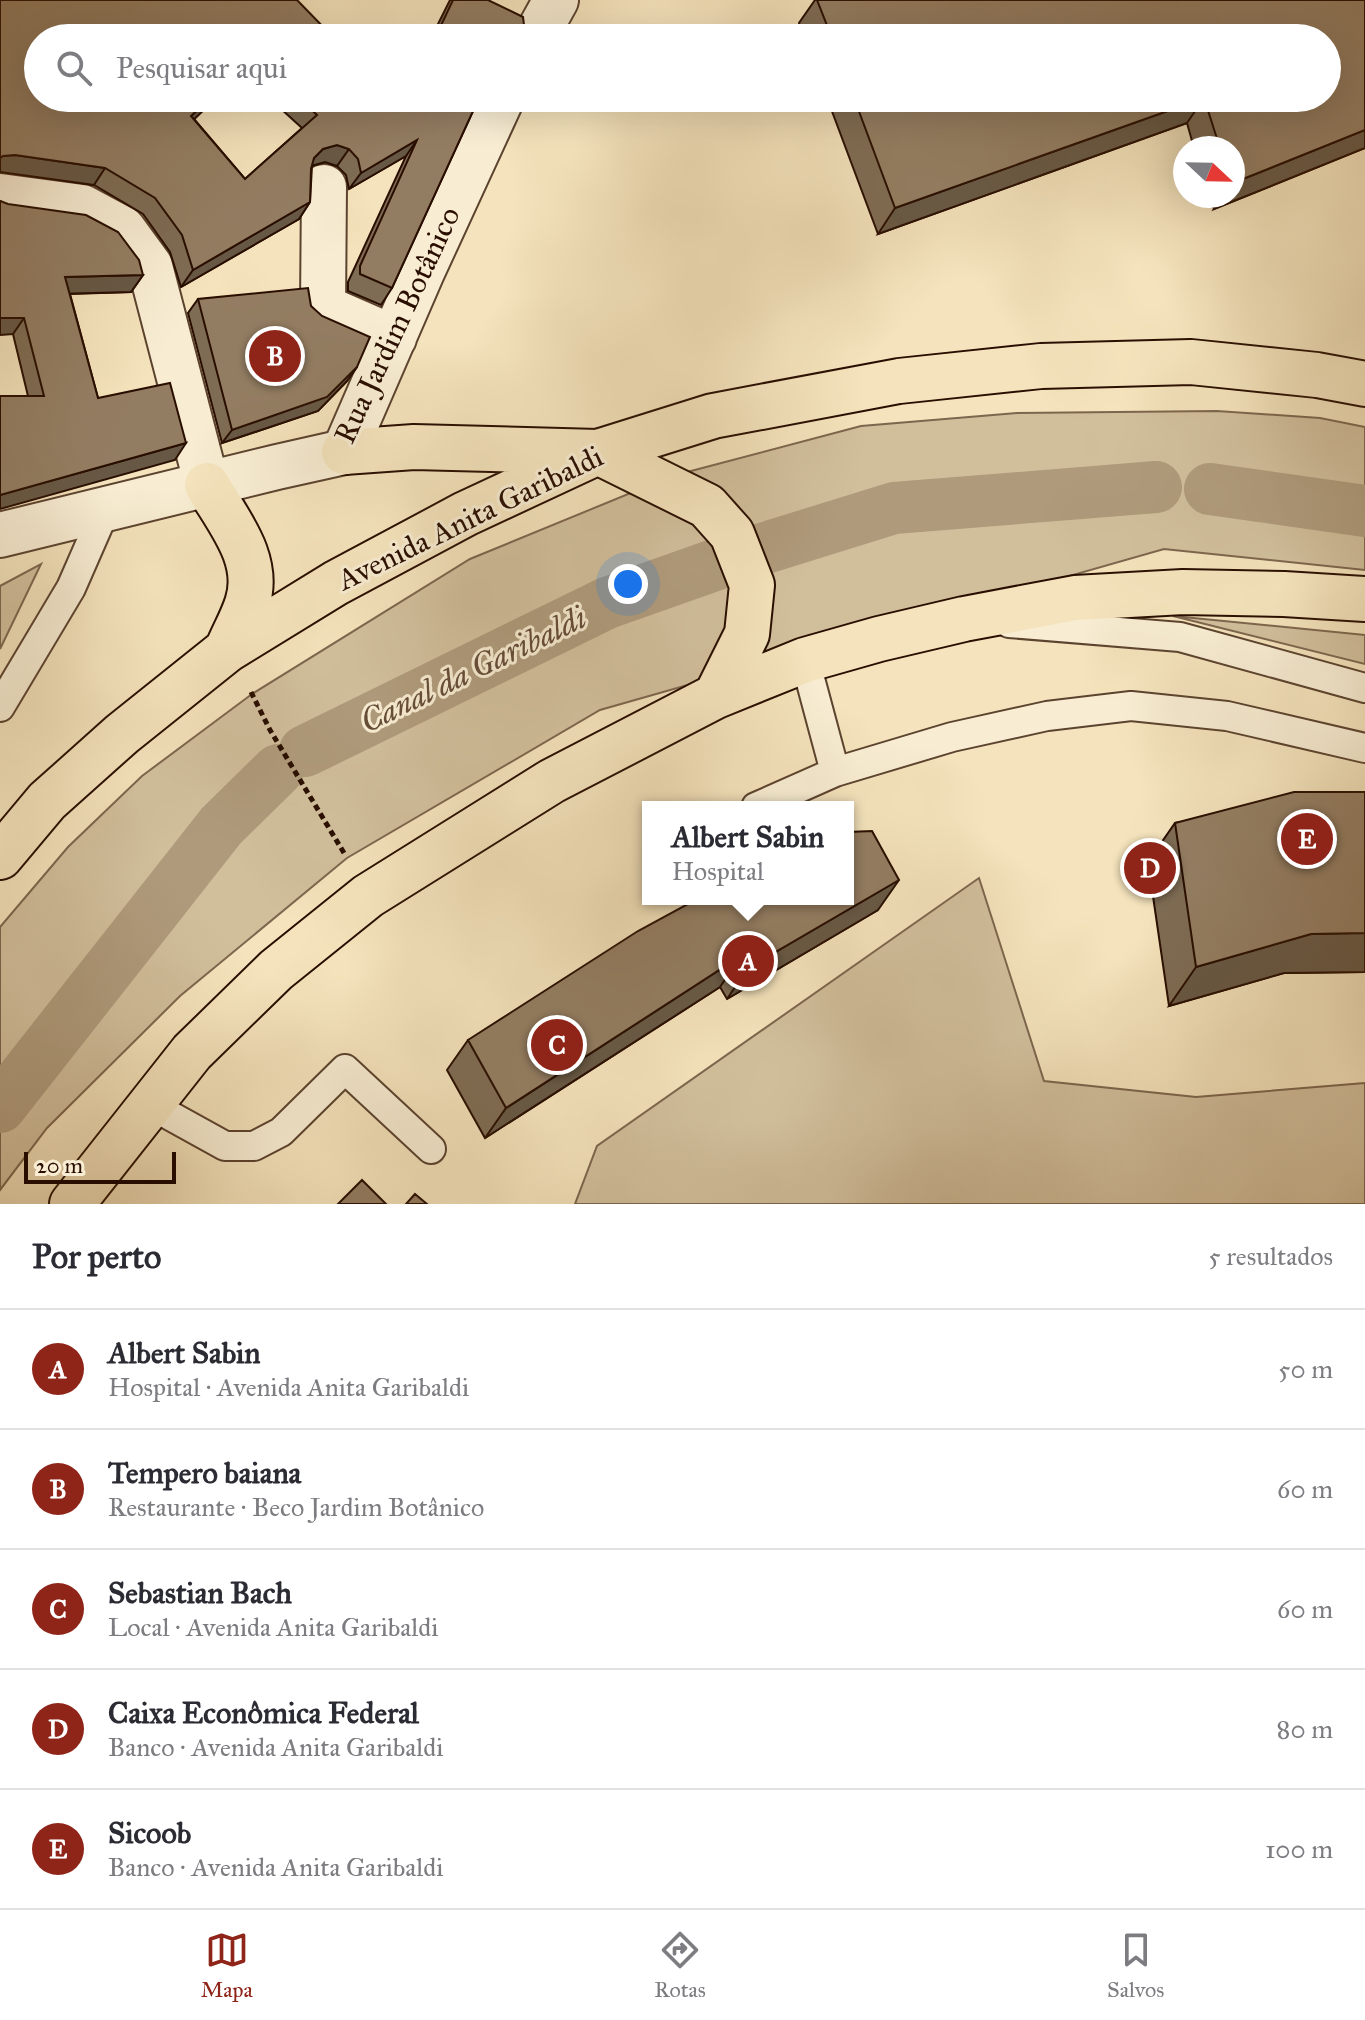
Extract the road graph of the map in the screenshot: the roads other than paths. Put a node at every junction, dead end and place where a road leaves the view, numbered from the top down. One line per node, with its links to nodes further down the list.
1 (556, 0): 2 (street)
2 (543, 24)
3 (496, 112): 6 (street, Rua Jardim Botânico)
4 (324, 187): 6 (street)
5 (0, 196): 10 (street)
6 (394, 338): 8 (street, Rua Jardim Botânico)
7 (1365, 384): 9 (main road, Avenida Anita Garibaldi)
8 (344, 452): 9 (main road); 10 (street, Rua Jardim Botânico)
9 (598, 452): 15 (main road, Avenida Anita Garibaldi); 18 (main road)
10 (207, 485): 11 (street, Rua Jardim Botânico); 15 (main road)
11 (106, 508): 12 (street, Rua Jardim Botânico); 19 (lane)
12 (0, 535)
13 (1365, 599): 14 (main road)
14 (964, 619): 16 (main road); 17 (lane)
15 (227, 650): 23 (main road, Avenida Anita Garibaldi)
16 (805, 660): 18 (main road); 21 (lane)
17 (1365, 688)
18 (716, 696): 24 (main road)
19 (0, 707)
20 (1365, 748): 21 (lane)
21 (835, 772): 22 (lane)
22 (770, 801)
23 (0, 857)
24 (149, 1104): 25 (lane); 26 (main road)
25 (431, 1149)
26 (72, 1204)

